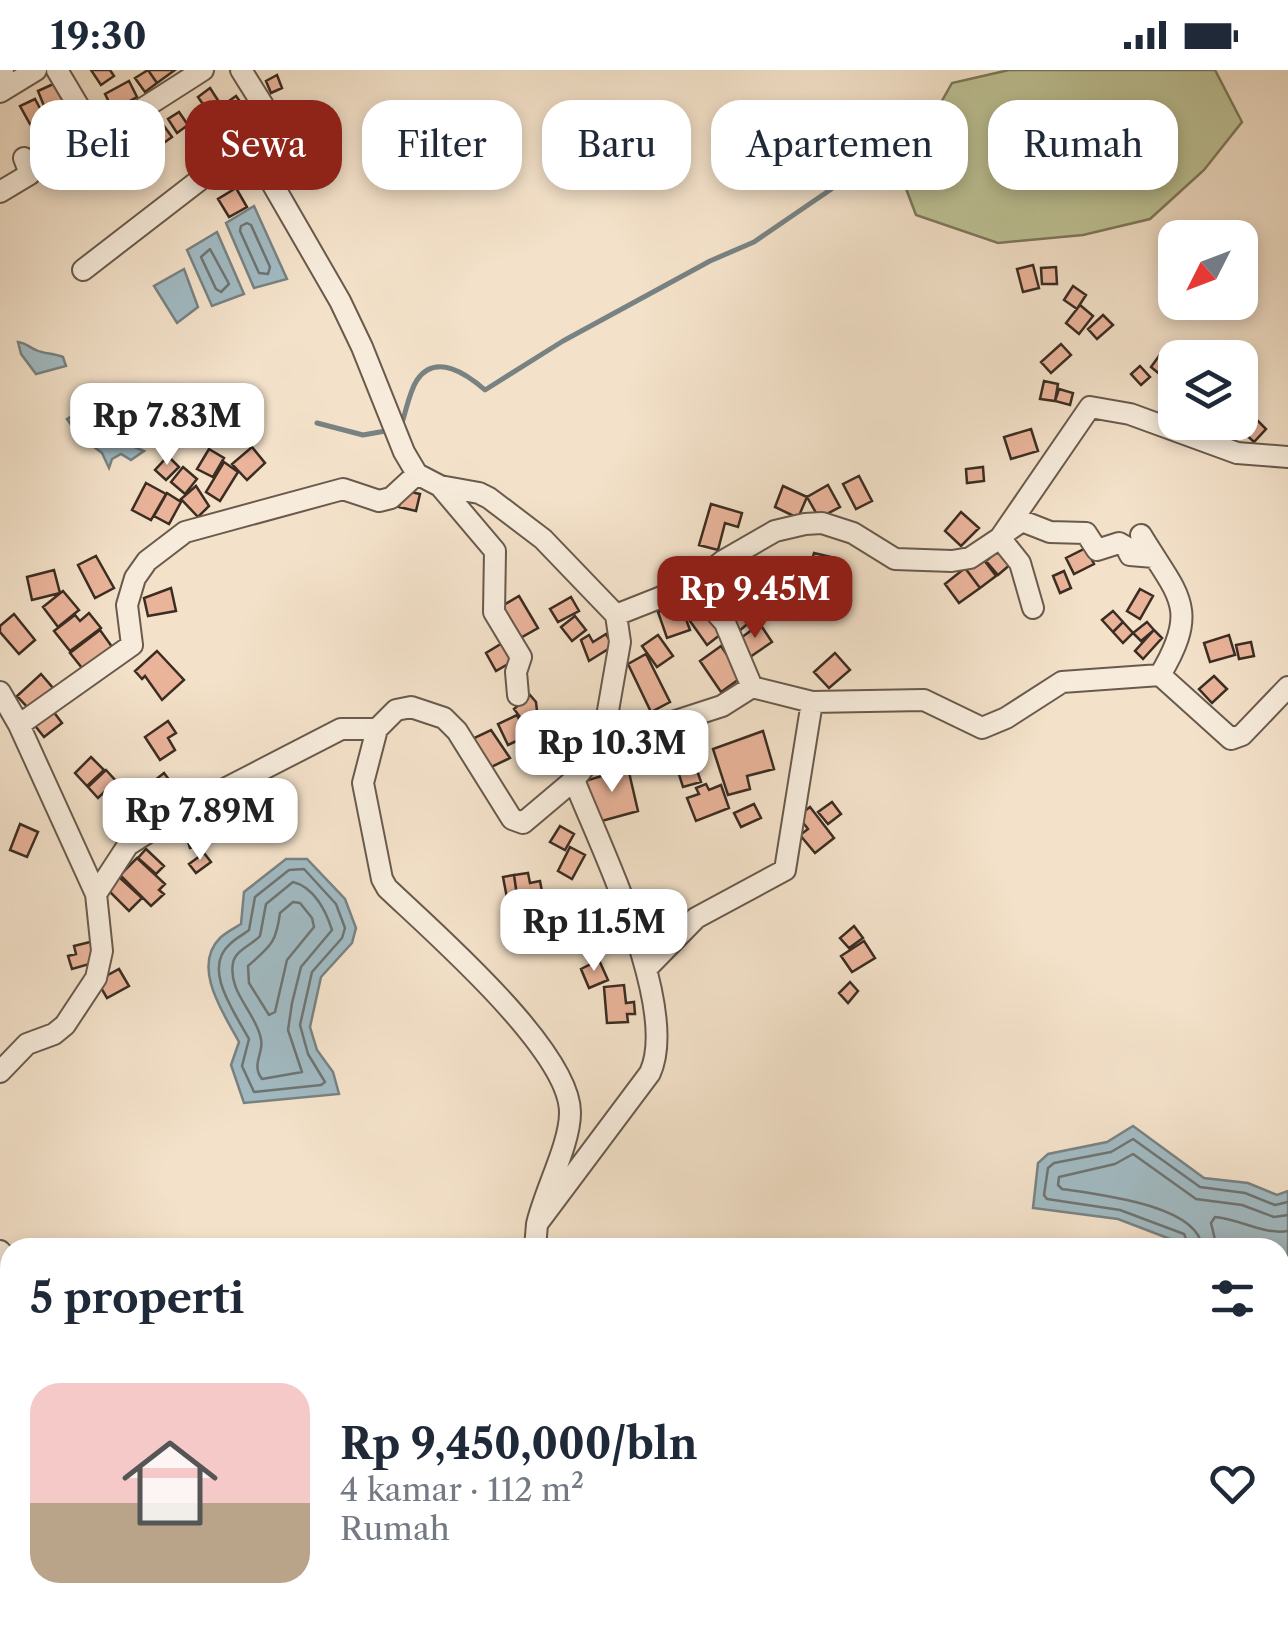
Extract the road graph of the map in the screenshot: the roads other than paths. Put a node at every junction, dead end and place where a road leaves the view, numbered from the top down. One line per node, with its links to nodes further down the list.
1 (36, 70): 5 (street)
2 (57, 70): 3 (street)
3 (203, 70)
4 (241, 70): 6 (street)
5 (0, 92)
6 (260, 100)
7 (24, 158): 10 (street)
8 (185, 190): 11 (street)
9 (276, 190): 13 (street)
10 (0, 192)
11 (83, 270)
12 (1288, 457): 16 (street)
13 (417, 474): 14 (street); 27 (street)
14 (440, 486): 20 (street); 25 (street)
15 (1141, 536): 17 (street)
16 (1000, 538): 17 (street); 18 (street); 19 (street)
17 (1154, 558): 21 (street)
18 (692, 584): 20 (street); 22 (street)
19 (1033, 608)
20 (616, 615): 29 (street)
21 (1160, 674): 23 (street); 26 (street)
22 (752, 687): 26 (street); 29 (street)
23 (1288, 687)
24 (0, 692): 27 (street)
25 (518, 695)
26 (812, 702): 32 (street)
27 (19, 725): 31 (street)
28 (377, 729): 30 (street); 31 (street); 34 (street)
29 (602, 745): 30 (street)
30 (574, 780): 32 (street)
31 (96, 894): 33 (street)
32 (647, 968): 34 (street)
33 (0, 1072)
34 (537, 1224): 35 (street)
35 (535, 1238)

